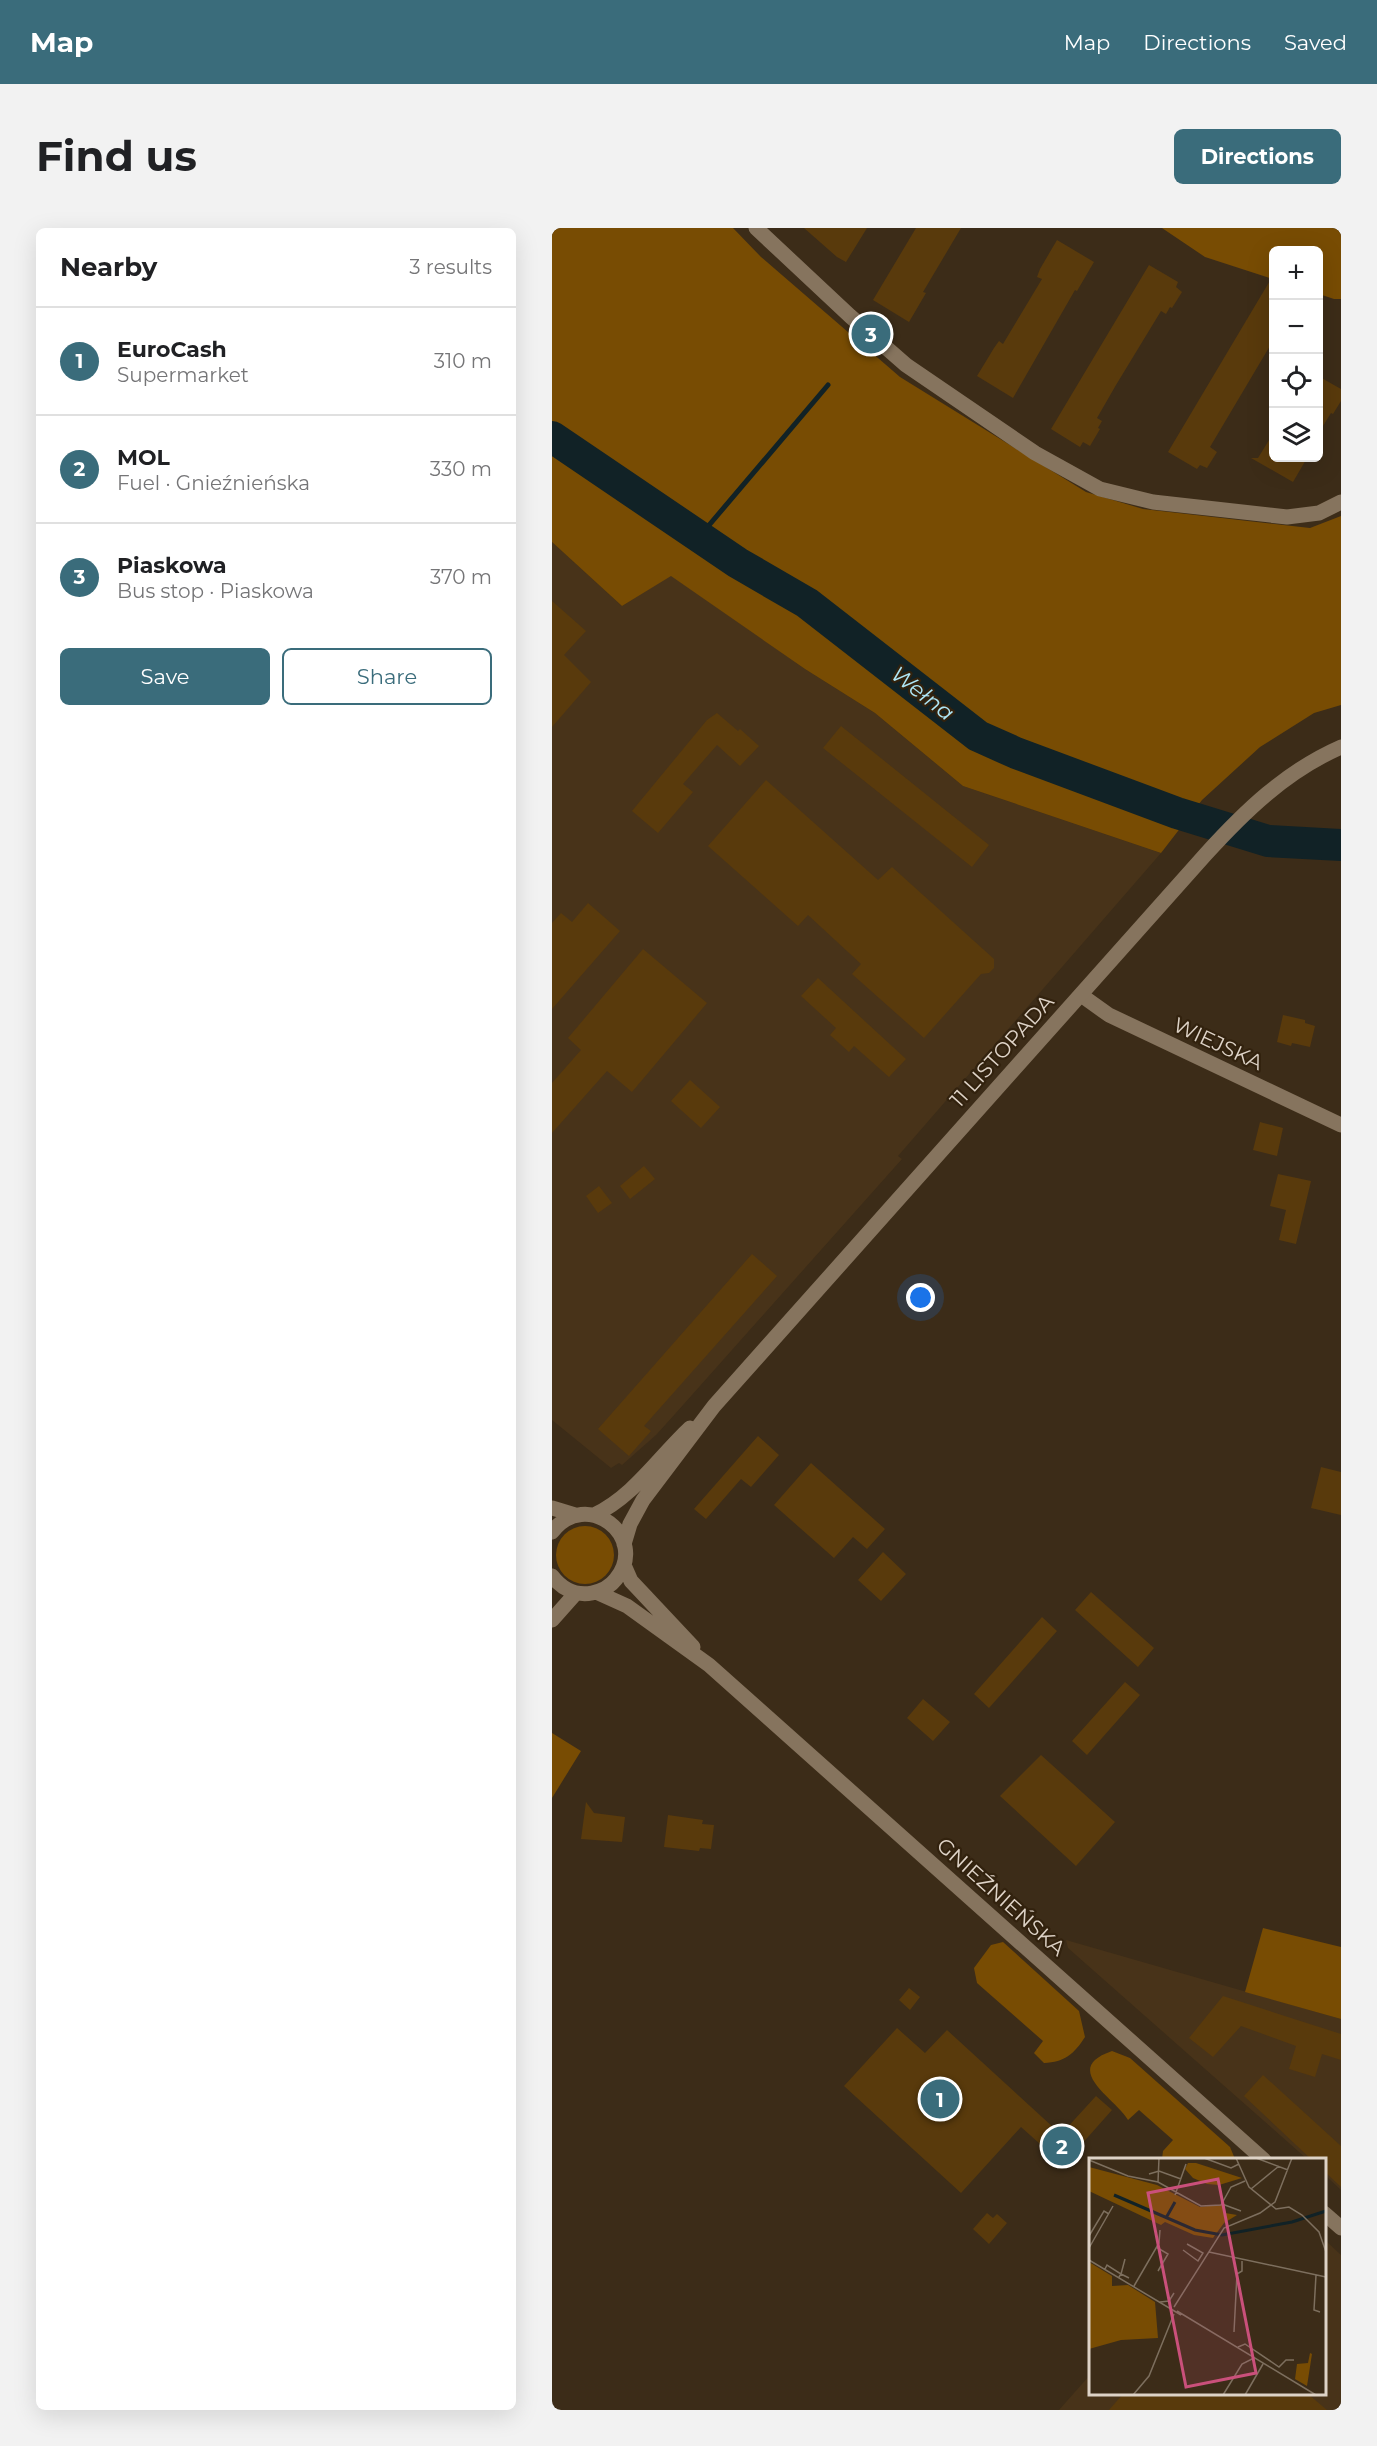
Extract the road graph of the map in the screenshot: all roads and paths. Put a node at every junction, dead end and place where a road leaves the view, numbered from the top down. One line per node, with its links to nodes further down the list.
1 (756, 228): 2 (main road)
2 (1341, 502)
3 (1341, 747): 4 (main road, 11 LISTOPADA)
4 (1081, 995): 5 (main road, WIEJSKA); 6 (main road, 11 LISTOPADA)
5 (1341, 1125)
6 (714, 1406): 9 (main road, 11 LISTOPADA); 11 (main road, 11 LISTOPADA)
7 (552, 1508): 8 (main road)
8 (575, 1515): 9 (main road); 10 (main road)
9 (594, 1515): 11 (main road)
10 (552, 1532)
11 (624, 1544): 12 (main road)
12 (624, 1565): 14 (main road); 17 (main road, GNIEŹNIEŃSKA)
13 (552, 1576): 15 (main road)
14 (596, 1592): 15 (main road); 17 (main road, GNIEŹNIEŃSKA)
15 (576, 1593): 16 (main road)
16 (552, 1620)
17 (709, 1665): 18 (main road, GNIEŹNIEŃSKA)
18 (1262, 2158)
19 (1326, 2215): 20 (main road)
20 (1341, 2228)

